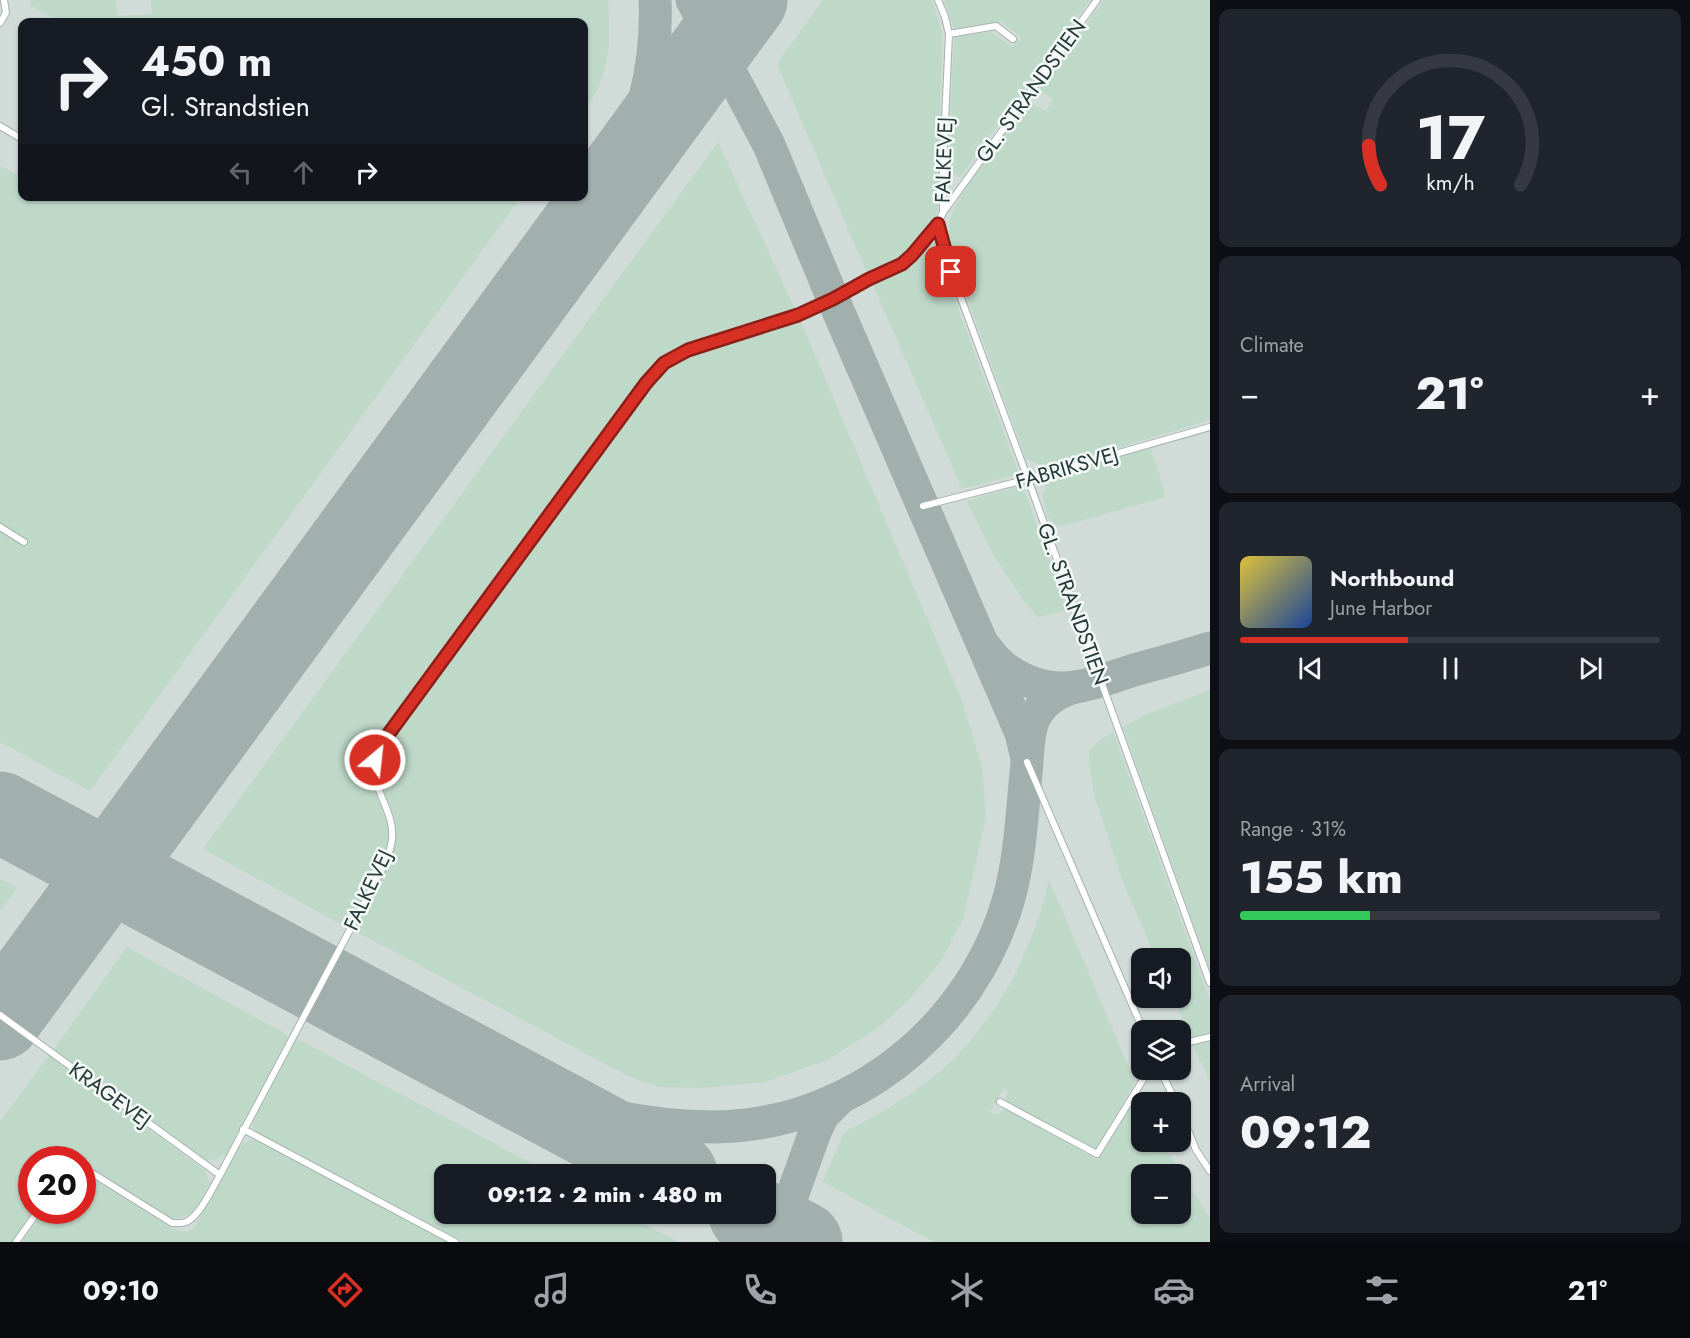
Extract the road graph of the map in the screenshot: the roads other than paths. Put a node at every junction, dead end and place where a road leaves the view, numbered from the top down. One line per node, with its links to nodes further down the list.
1 (4, 0): 4 (lane)
2 (938, 0): 5 (lane, FALKEVEJ)
3 (1097, 0): 9 (lane, GL. STRANDSTIEN)
4 (0, 23)
5 (949, 34): 6 (lane); 9 (lane, FALKEVEJ)
6 (1012, 39)
7 (0, 126): 8 (lane)
8 (18, 137)
9 (943, 212): 10 (lane, FALKEVEJ)
10 (938, 224): 12 (lane, GL. STRANDSTIEN); 24 (lane, FALKEVEJ)
11 (1210, 427): 12 (lane, FABRIKSVEJ)
12 (1028, 479): 13 (lane, FABRIKSVEJ); 17 (lane, GL. STRANDSTIEN)
13 (923, 506)
14 (0, 527): 15 (lane)
15 (24, 542)
16 (1027, 762): 19 (lane)
17 (1210, 983)
18 (0, 1015): 28 (lane, KRAGEVEJ)
19 (1139, 1020)
20 (1210, 1036): 21 (lane)
21 (1191, 1041)
22 (1143, 1080): 23 (lane)
23 (1000, 1102)
24 (243, 1129): 28 (lane, FALKEVEJ); 31 (lane)
25 (1191, 1136): 26 (lane)
26 (1210, 1171)
27 (96, 1175): 28 (lane)
28 (220, 1175)
29 (29, 1224): 30 (lane)
30 (16, 1242)
31 (455, 1242)

